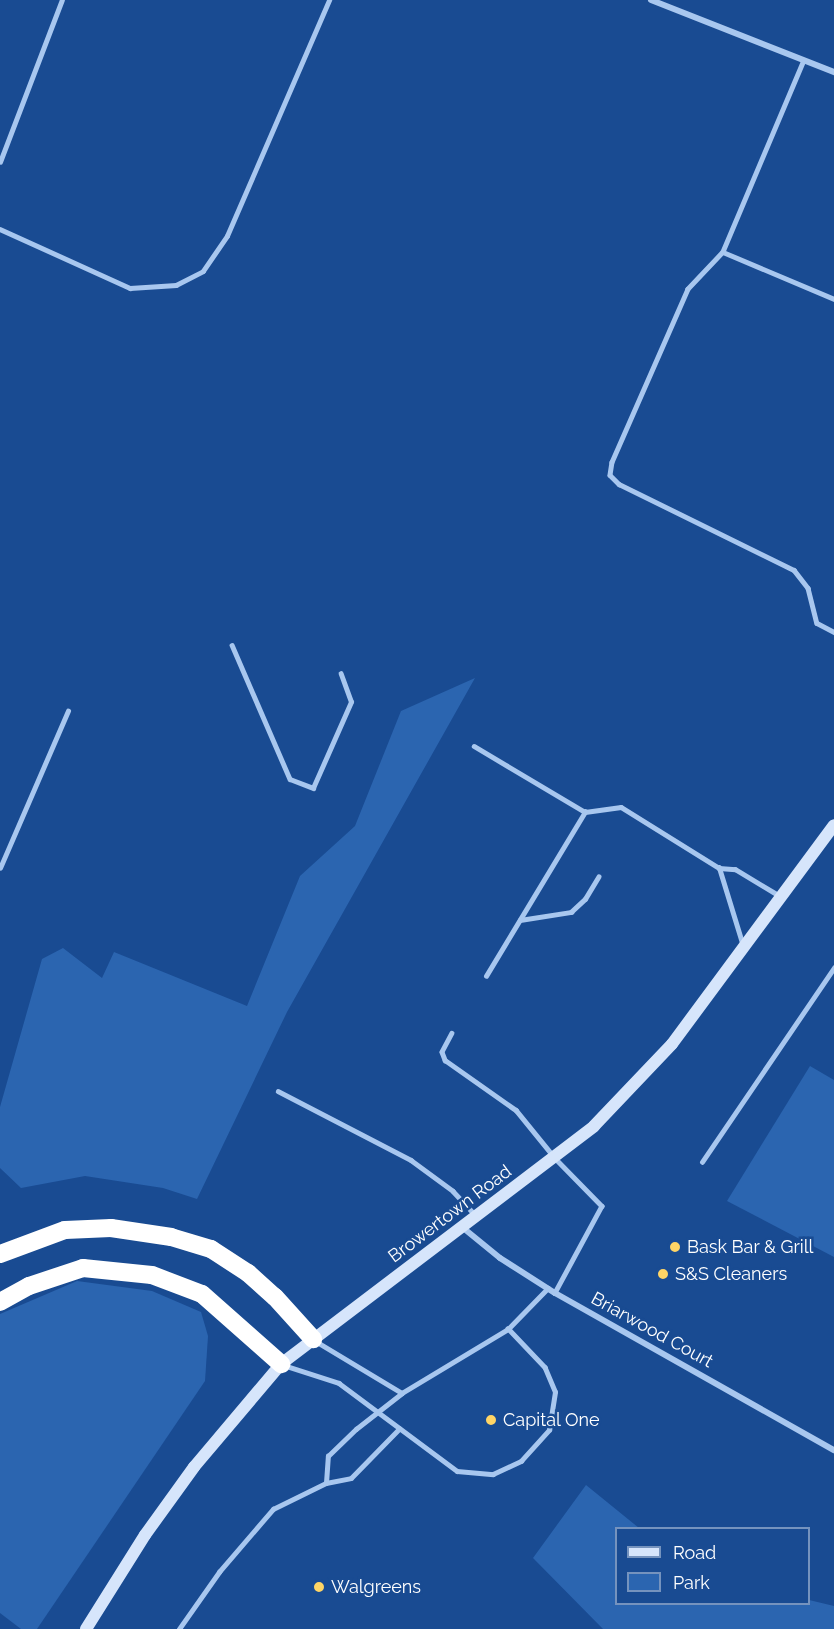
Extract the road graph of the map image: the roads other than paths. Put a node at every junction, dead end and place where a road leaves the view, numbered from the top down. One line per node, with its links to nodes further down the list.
1 (62, 0): 6 (lane)
2 (329, 0): 7 (lane)
3 (655, 1): 4 (street)
4 (804, 60): 5 (street); 8 (lane)
5 (834, 72)
6 (0, 162)
7 (0, 229)
8 (723, 252): 9 (lane); 10 (lane)
9 (834, 299)
10 (834, 632)
11 (232, 645): 12 (lane)
12 (341, 674)
13 (69, 711): 17 (lane)
14 (474, 746): 15 (lane)
15 (585, 812): 18 (lane); 21 (lane)
16 (834, 825): 20 (street, Browertown Road)
17 (0, 868)
18 (719, 868): 20 (lane); 22 (lane)
19 (598, 877): 21 (lane)
20 (782, 897): 22 (street, Browertown Road)
21 (520, 920): 24 (lane)
22 (744, 949): 27 (street, Browertown Road)
23 (834, 968): 28 (lane)
24 (486, 976)
25 (452, 1033): 27 (lane)
26 (278, 1091): 29 (lane)
27 (555, 1158): 29 (street, Browertown Road); 33 (lane)
28 (702, 1162)
29 (477, 1216): 30 (street, Browertown Road)
30 (462, 1227): 32 (street, Briarwood Court); 36 (street, Browertown Road)
31 (0, 1254): 36 (highway)
32 (548, 1288): 33 (street, Briarwood Court); 35 (lane)
33 (555, 1293): 41 (street, Briarwood Court)
34 (0, 1302): 37 (highway)
35 (508, 1329): 38 (lane); 40 (lane)
36 (313, 1339): 37 (street, Browertown Road); 38 (lane)
37 (281, 1365): 39 (lane); 43 (street, Browertown Road)
38 (402, 1393): 39 (lane)
39 (375, 1411): 40 (lane); 42 (lane)
40 (399, 1429): 42 (lane)
41 (834, 1450)
42 (326, 1483): 44 (lane)
43 (86, 1629)
44 (179, 1629)

